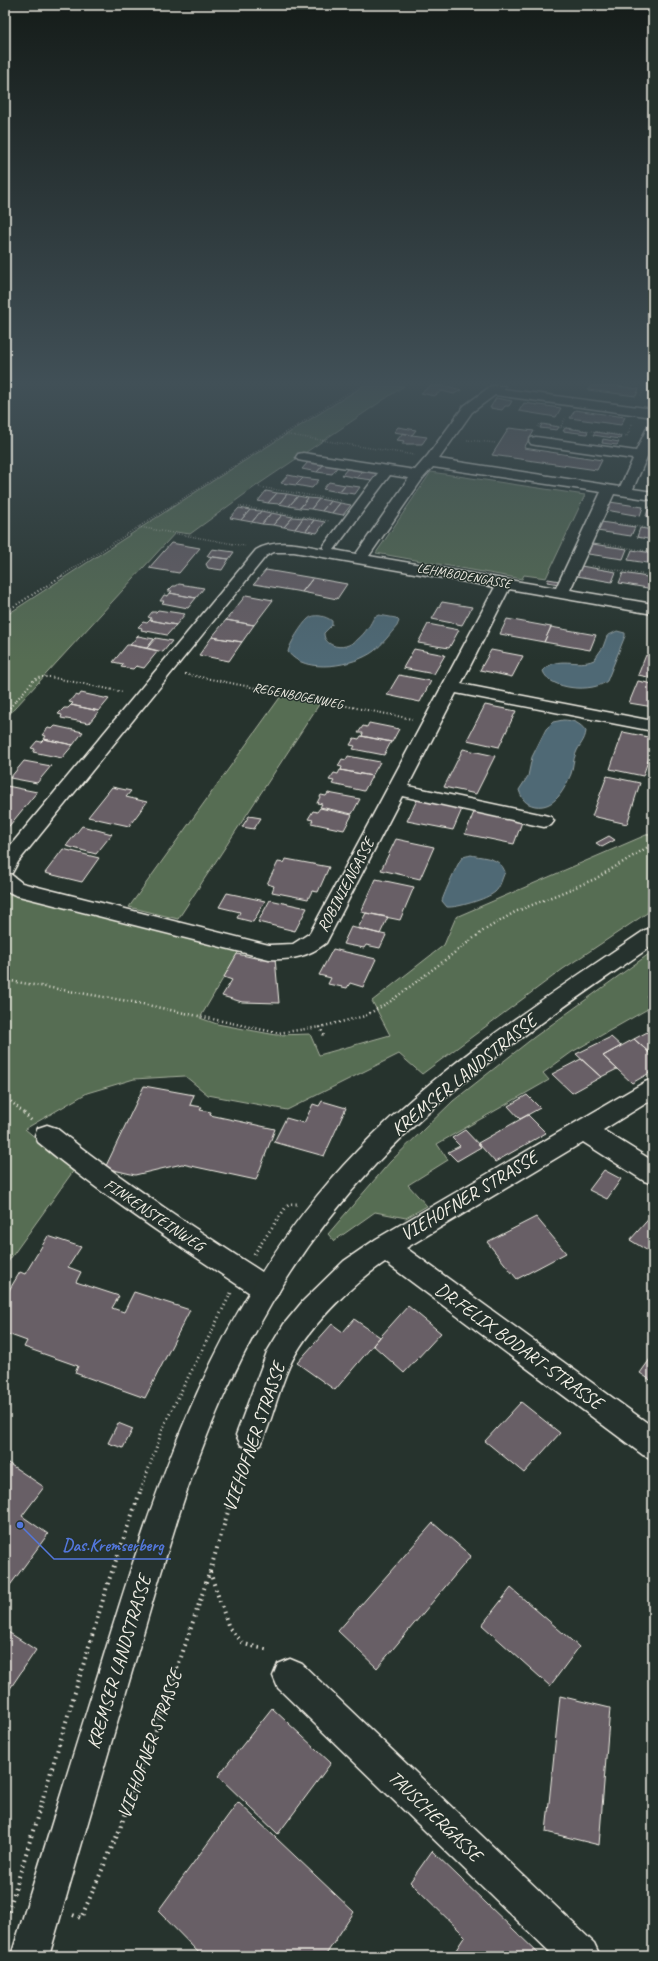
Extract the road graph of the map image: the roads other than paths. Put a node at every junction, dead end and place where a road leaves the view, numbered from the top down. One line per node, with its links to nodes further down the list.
1 (385, 478): 8 (street)
2 (414, 478): 8 (street)
3 (538, 478): 5 (street)
4 (631, 478): 6 (street)
5 (609, 489): 6 (street); 13 (street)
6 (625, 491): 7 (street)
7 (653, 496)
8 (377, 507): 9 (street); 9 (street)
9 (363, 527): 10 (street); 11 (street)
10 (330, 547)
11 (360, 559): 12 (street, LEHMBODENGASSE); 19 (street, LEHMBODENGASSE)
12 (505, 583): 13 (street, LEHMBODENGASSE); 15 (street, ROBINIENGASSE)
13 (561, 593): 14 (street, LEHMBODENGASSE)
14 (653, 609)
15 (451, 687): 16 (street); 17 (street, ROBINIENGASSE)
16 (653, 726)
17 (396, 789): 18 (street); 20 (street, ROBINIENGASSE)
18 (544, 821)
19 (5, 868)
20 (5, 879)
21 (653, 935): 27 (street, KREMSER LANDSTRASSE)
22 (653, 1088): 23 (street, VIEHOFNER STRASSE)
23 (582, 1129): 25 (street); 26 (street, VIEHOFNER STRASSE)
24 (47, 1135): 27 (street, FINKENSTEINWEG)
25 (653, 1174)
26 (385, 1247): 28 (street, VIEHOFNER STRASSE); 29 (street, DR.FELIX BODART-STRASSE)
27 (266, 1289): 31 (street, KREMSER LANDSTRASSE)
28 (252, 1435)
29 (653, 1445)
30 (279, 1663): 32 (street, TAUSCHERGASSE)
31 (30, 1956)
32 (581, 1956)

